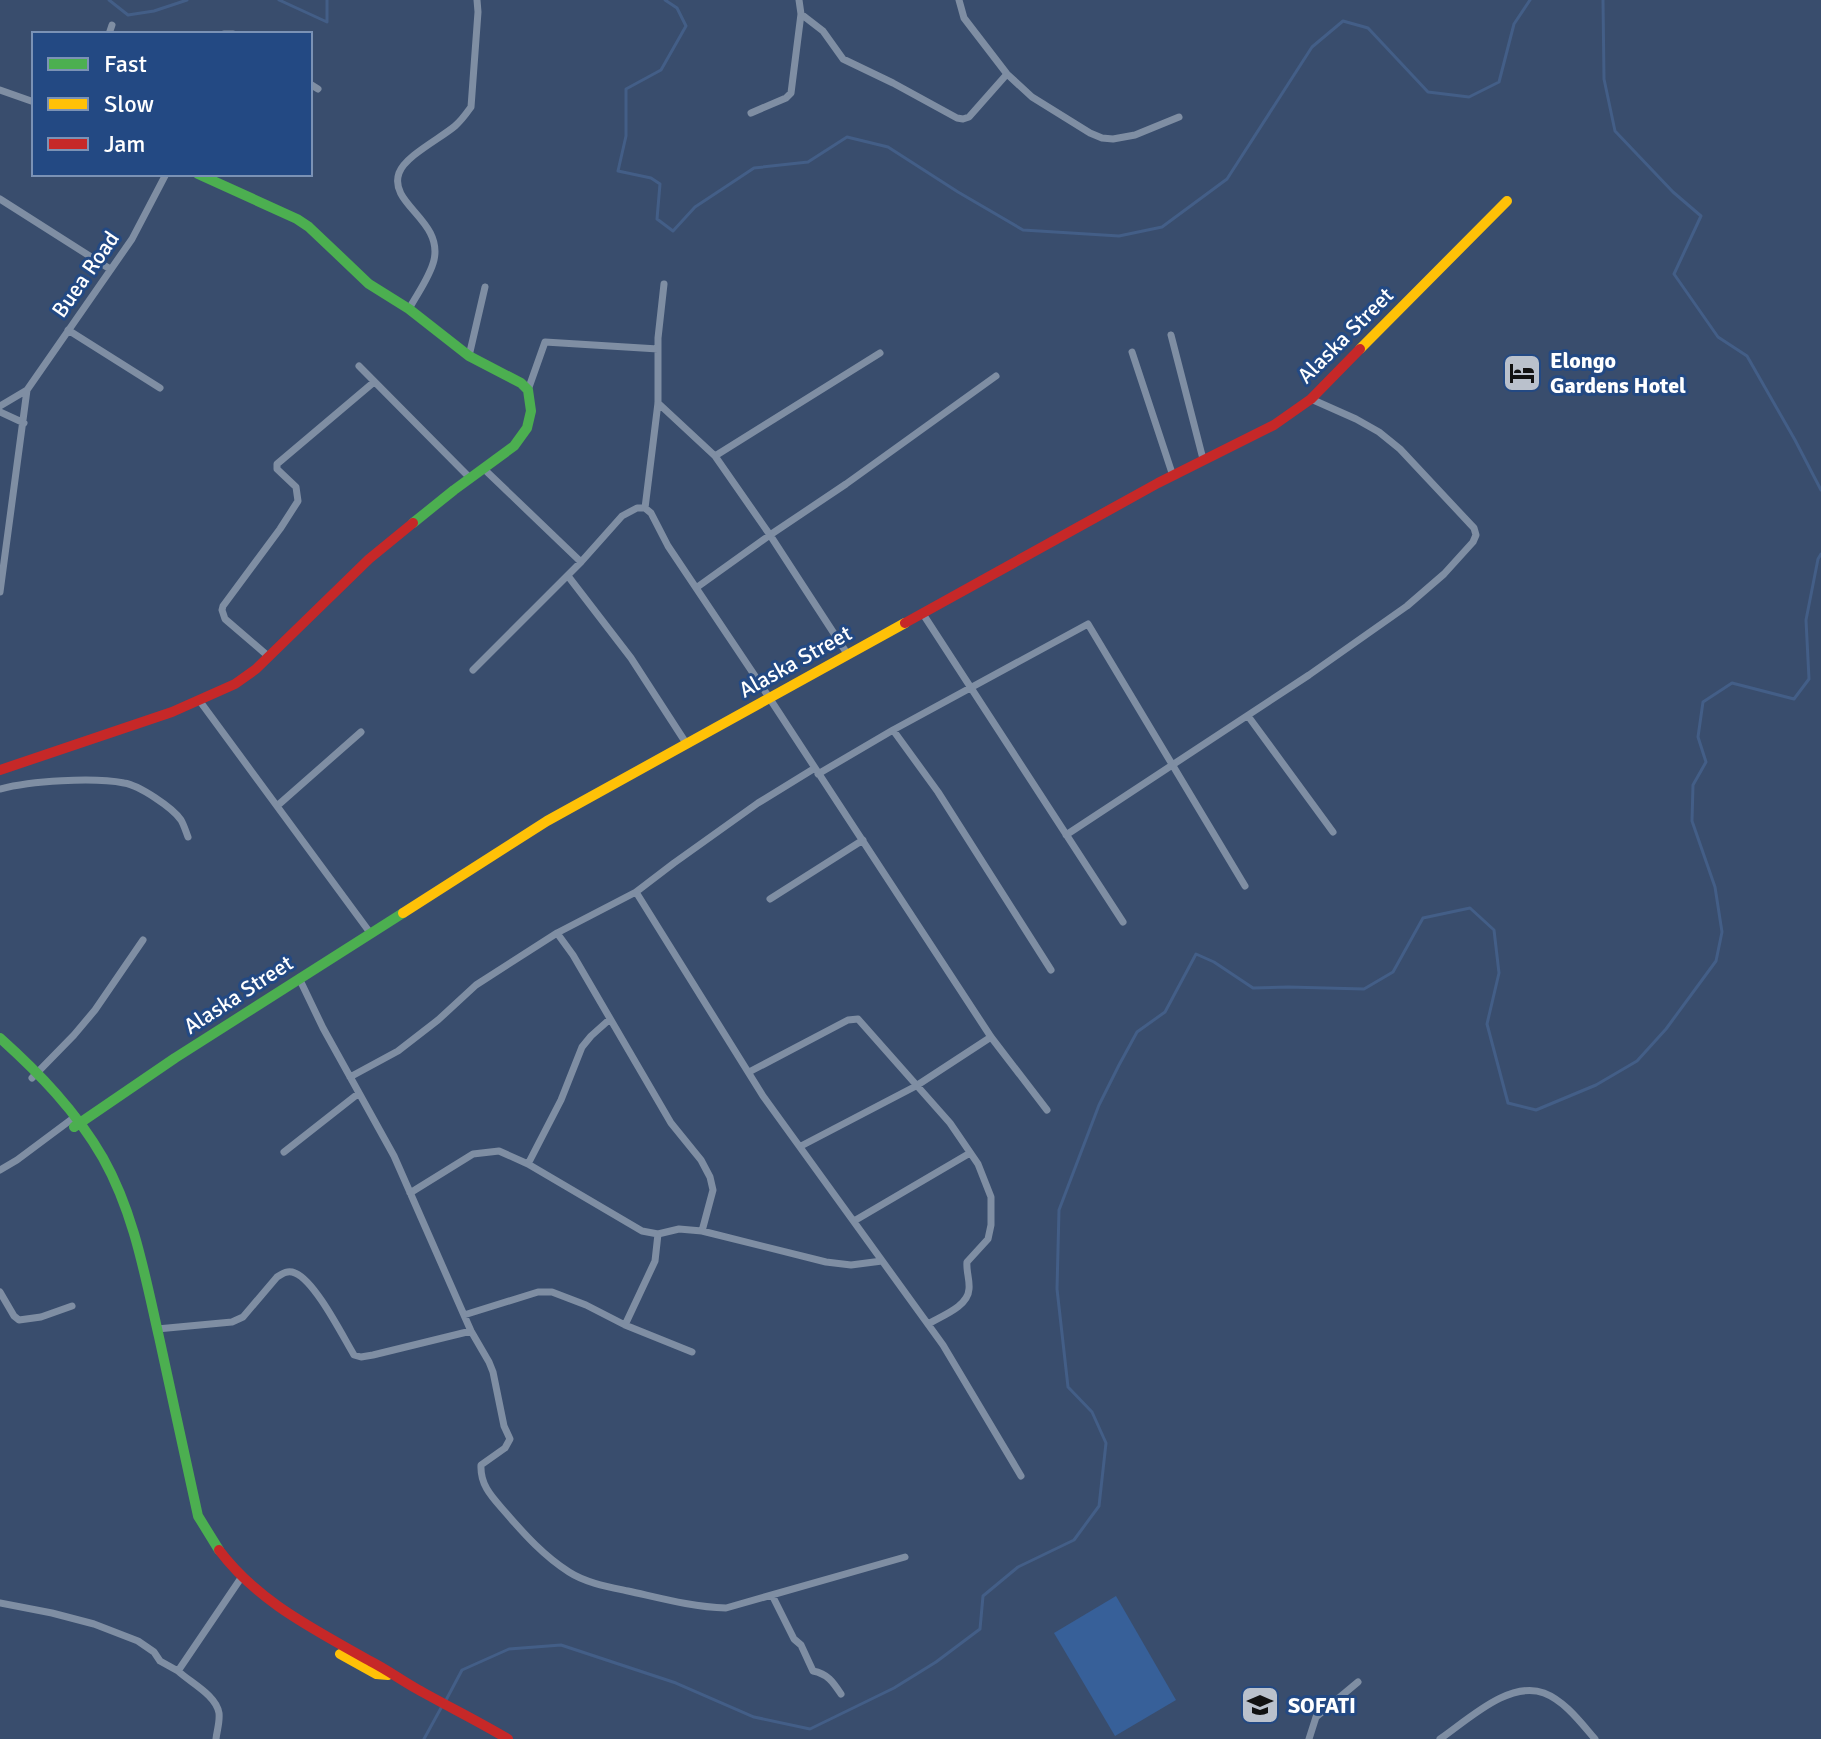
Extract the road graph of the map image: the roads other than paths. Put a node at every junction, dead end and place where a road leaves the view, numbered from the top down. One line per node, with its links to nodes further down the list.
1 (477, 0): 19 (street)
2 (799, 0): 4 (street)
3 (959, 0): 7 (street)
4 (801, 14): 7 (street); 10 (street)
5 (112, 25): 6 (street)
6 (110, 32)
7 (1007, 74): 11 (street)
8 (0, 90): 9 (street)
9 (32, 101)
10 (751, 113)
11 (1179, 117)
12 (165, 176): 16 (street, Buea Road)
13 (202, 176): 19 (main road)
14 (0, 199): 16 (street)
15 (1507, 201): 32 (main road, Alaska Street)
16 (110, 269): 20 (street, Buea Road)
17 (664, 284): 22 (street)
18 (485, 287): 25 (street)
19 (409, 309): 25 (main road)
20 (68, 330): 29 (street); 30 (street, Buea Road)
21 (1171, 335): 38 (street)
22 (658, 349): 31 (street); 33 (street)
23 (1132, 352): 40 (street)
24 (880, 353): 37 (street)
25 (469, 356): 31 (main road)
26 (359, 366): 28 (street)
27 (996, 376): 43 (street)
28 (374, 382): 41 (street); 50 (street)
29 (160, 388)
30 (27, 390): 34 (street); 36 (street)
31 (528, 390): 39 (main road)
32 (1311, 399): 38 (main road, Alaska Street); 55 (street)
33 (658, 403): 37 (street); 42 (street)
34 (0, 406)
35 (0, 412): 36 (street)
36 (24, 423): 47 (street)
37 (715, 456): 43 (street)
38 (1203, 459): 40 (main road, Alaska Street)
39 (484, 469): 41 (main road); 44 (street)
40 (1173, 476): 48 (main road, Alaska Street)
41 (470, 478): 50 (main road)
42 (645, 508): 44 (street); 46 (street)
43 (770, 535): 46 (street); 49 (street)
44 (581, 562): 45 (street)
45 (568, 576): 51 (street); 58 (street)
46 (696, 588): 53 (street)
47 (0, 592)
48 (923, 614): 49 (main road, Alaska Street); 52 (street)
49 (848, 655): 53 (main road, Alaska Street)
50 (268, 656): 54 (main road)
51 (473, 670)
52 (971, 689): 56 (street); 59 (street); 65 (street)
53 (769, 698): 58 (main road, Alaska Street); 61 (street)
54 (199, 700): 60 (main road); 63 (street)
55 (1248, 716): 59 (street); 64 (street)
56 (893, 730): 61 (street); 75 (street)
57 (361, 732): 63 (street)
58 (686, 743): 73 (main road, Alaska Street)
59 (1173, 763): 65 (street); 68 (street)
60 (0, 770)
61 (816, 771): 67 (street); 69 (street)
62 (0, 789): 66 (street)
63 (277, 806): 73 (street)
64 (1333, 832)
65 (1066, 835): 71 (street)
66 (188, 837)
67 (863, 840): 70 (street); 78 (street)
68 (1245, 886)
69 (636, 892): 72 (street); 81 (street)
70 (770, 899)
71 (1123, 922)
72 (557, 933): 77 (street); 83 (street)
73 (371, 934): 76 (main road, Alaska Street)
74 (143, 940): 82 (street)
75 (1051, 970)
76 (299, 978): 83 (street); 87 (main road, Alaska Street)
77 (610, 1019): 91 (street); 95 (street)
78 (991, 1037): 84 (street); 86 (street)
79 (0, 1038): 82 (main road)
80 (0, 1049): 82 (main road)
81 (749, 1072): 84 (street); 88 (street)
82 (34, 1075): 87 (main road)
83 (350, 1077): 85 (street)
84 (916, 1086): 88 (street); 90 (street)
85 (359, 1093): 89 (street); 93 (street)
86 (1047, 1110)
87 (75, 1122): 92 (street); 103 (main road); 106 (main road)
88 (801, 1146): 94 (street)
89 (284, 1152)
90 (970, 1153): 94 (street); 101 (street)
91 (528, 1164): 93 (street); 96 (street)
92 (0, 1170)
93 (410, 1193): 100 (street)
94 (854, 1221): 97 (street)
95 (702, 1231): 96 (street); 97 (street)
96 (658, 1234): 102 (street)
97 (882, 1261): 101 (street)
98 (0, 1292): 99 (street)
99 (72, 1306)
100 (464, 1315): 102 (street); 104 (street)
101 (928, 1324): 107 (street)
102 (625, 1325): 105 (street)
103 (157, 1329): 104 (street); 106 (main road)
104 (471, 1331): 110 (street)
105 (692, 1352)
106 (168, 1402): 109 (main road)
107 (1021, 1476)
108 (905, 1557): 110 (street)
109 (239, 1582): 112 (street); 115 (main road)
110 (772, 1595): 114 (street)
111 (0, 1603): 112 (street)
112 (178, 1671): 116 (street)
113 (1358, 1682): 118 (street)
114 (841, 1694)
115 (491, 1734): 117 (main road)
116 (216, 1739)
117 (508, 1739)
118 (1309, 1739)
119 (1440, 1739): 120 (street)
120 (1595, 1739)

